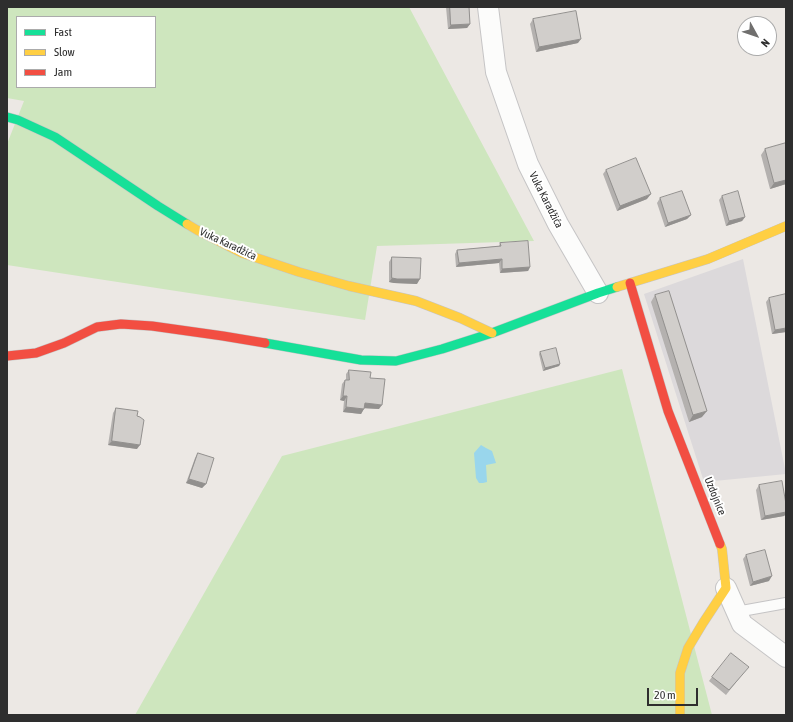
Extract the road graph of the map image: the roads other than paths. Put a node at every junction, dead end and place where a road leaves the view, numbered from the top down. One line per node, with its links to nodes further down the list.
1 (488, 7): 5 (street, Vuka Karadžića)
2 (8, 119): 6 (street, Vuka Karadžića)
3 (786, 226): 4 (street)
4 (630, 283): 5 (street); 8 (street, Uzdojnice)
5 (598, 293): 6 (street)
6 (492, 333): 7 (street)
7 (7, 356)
8 (726, 588): 10 (street); 12 (street)
9 (786, 603): 10 (lane)
10 (736, 612): 11 (street)
11 (786, 657)
12 (680, 715)

